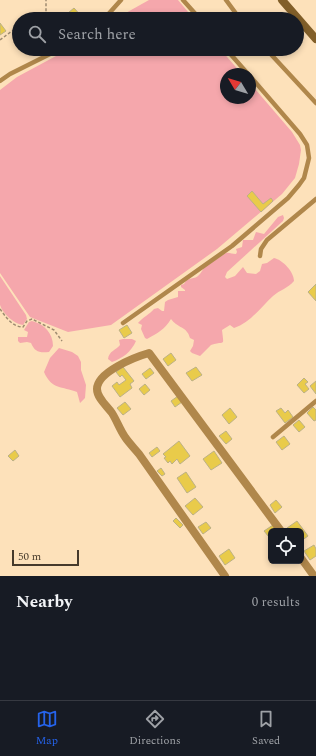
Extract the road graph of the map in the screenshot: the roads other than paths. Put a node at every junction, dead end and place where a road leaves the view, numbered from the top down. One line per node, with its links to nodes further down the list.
1 (121, 0): 5 (lane)
2 (183, 0): 6 (lane)
3 (226, 0): 7 (lane)
4 (282, 0): 8 (main road)
5 (110, 12)
6 (194, 12)
7 (235, 12)
8 (292, 12)
9 (304, 25): 10 (main road)
10 (316, 39)
11 (46, 56): 15 (lane)
12 (232, 56): 14 (lane)
13 (272, 56): 17 (lane)
14 (243, 68)
15 (0, 81)
16 (256, 83): 20 (lane)
17 (316, 103)
18 (316, 199): 19 (lane)
19 (260, 256)
20 (122, 323)
21 (316, 401): 22 (lane)
22 (274, 437)
23 (279, 528): 25 (street)
24 (304, 562): 26 (street)
25 (225, 576)
26 (314, 576)

